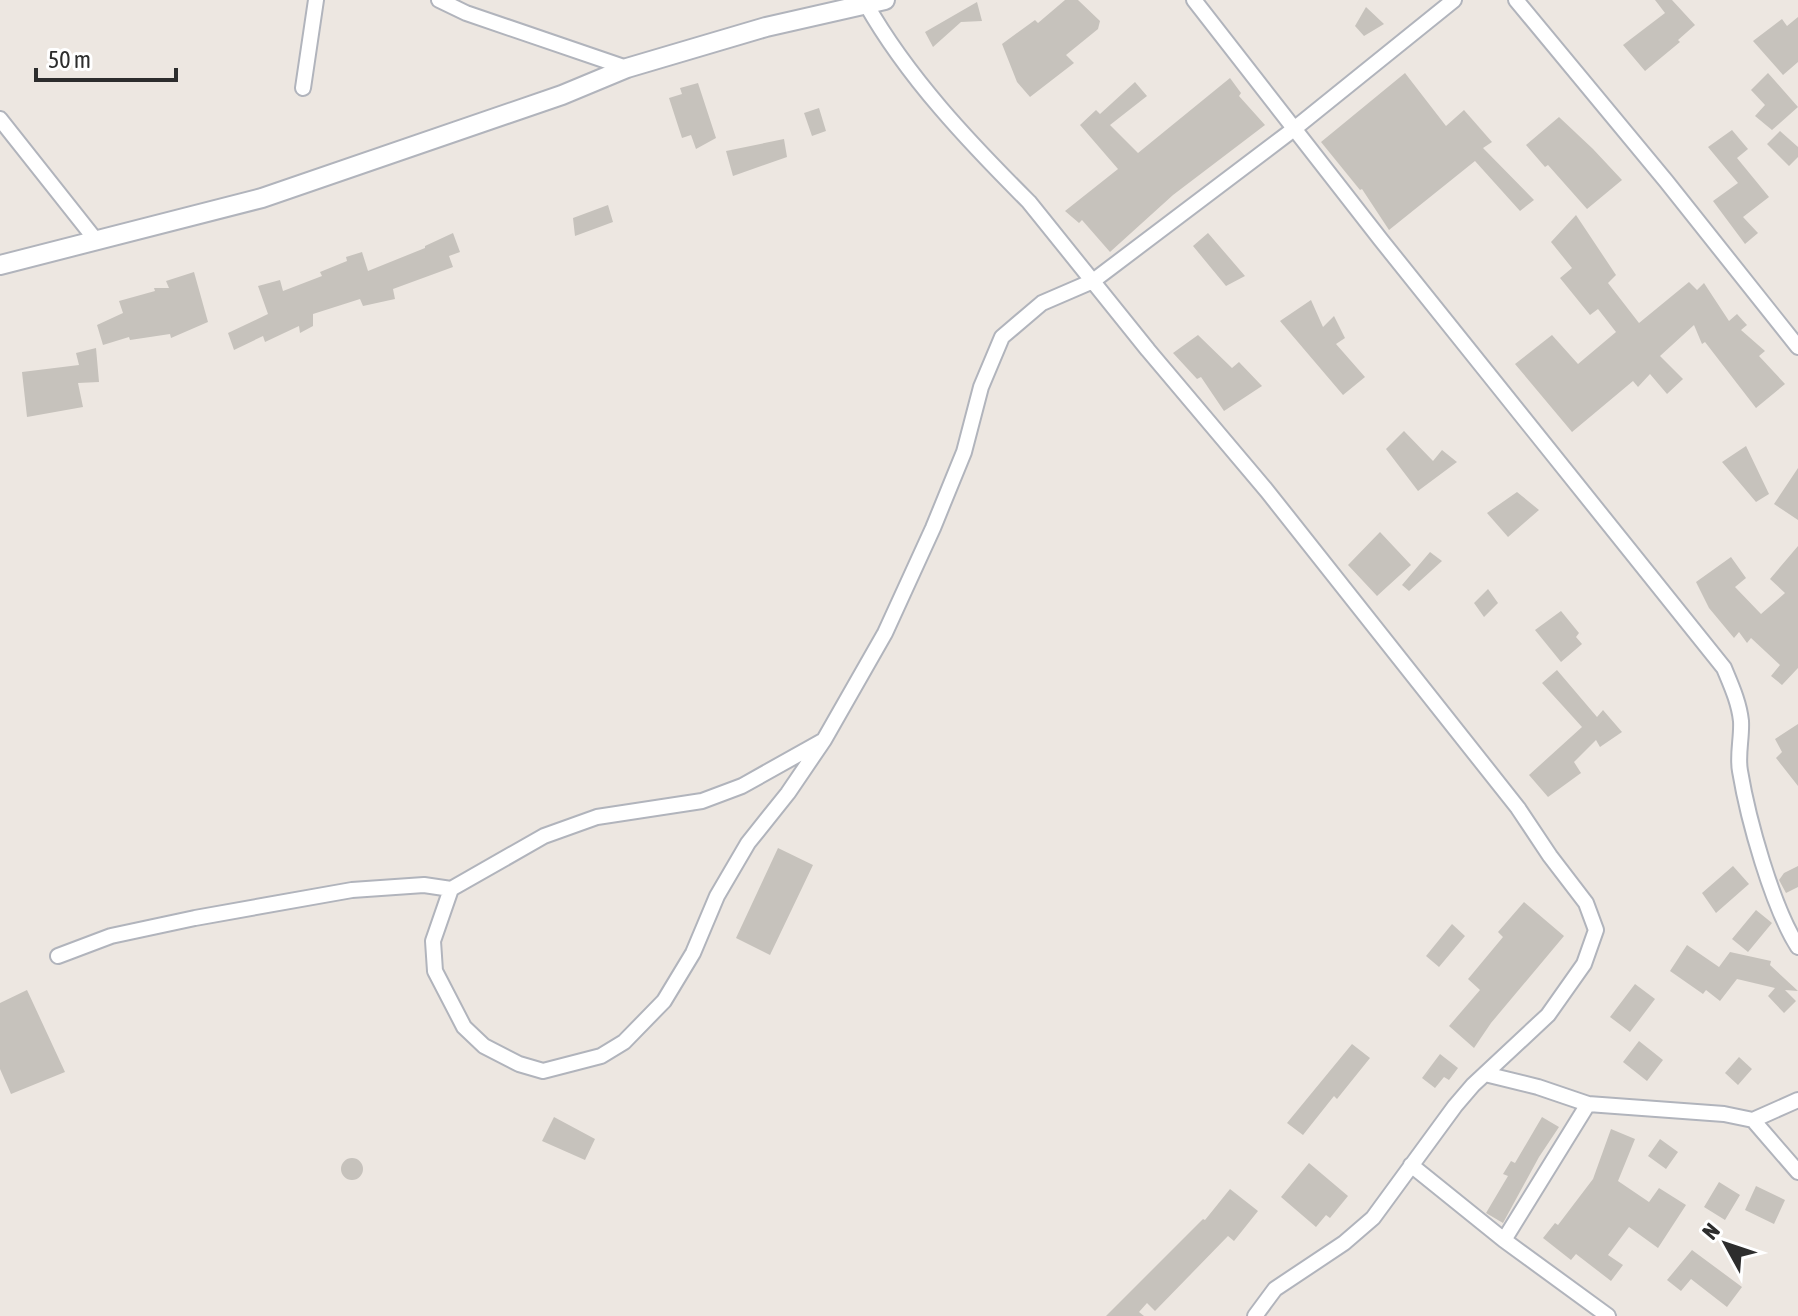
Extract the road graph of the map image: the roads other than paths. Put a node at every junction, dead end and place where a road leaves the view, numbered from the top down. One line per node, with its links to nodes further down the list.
1 (316, 0): 9 (street)
2 (439, 0): 8 (street)
3 (885, 0): 7 (street)
4 (1194, 0): 11 (street)
5 (1454, 0): 11 (street)
6 (1516, 0): 15 (street)
7 (866, 4): 8 (street); 14 (street)
8 (627, 68): 12 (street)
9 (303, 88)
10 (0, 119): 12 (street)
11 (1294, 129): 14 (street); 19 (street)
12 (95, 239): 13 (street)
13 (0, 265)
14 (1093, 281): 16 (street); 22 (street)
15 (1798, 347)
16 (824, 740): 17 (street); 17 (street)
17 (451, 889): 21 (street)
18 (1798, 916): 19 (street)
19 (1786, 927): 20 (street)
20 (1798, 947)
21 (58, 956)
22 (1485, 1074): 24 (street); 26 (street)
23 (1798, 1100): 25 (street)
24 (1588, 1104): 25 (street); 28 (street)
25 (1753, 1120): 27 (street)
26 (1411, 1165): 28 (street); 29 (street)
27 (1798, 1172)
28 (1504, 1240): 30 (street)
29 (1255, 1316)
30 (1608, 1316)

